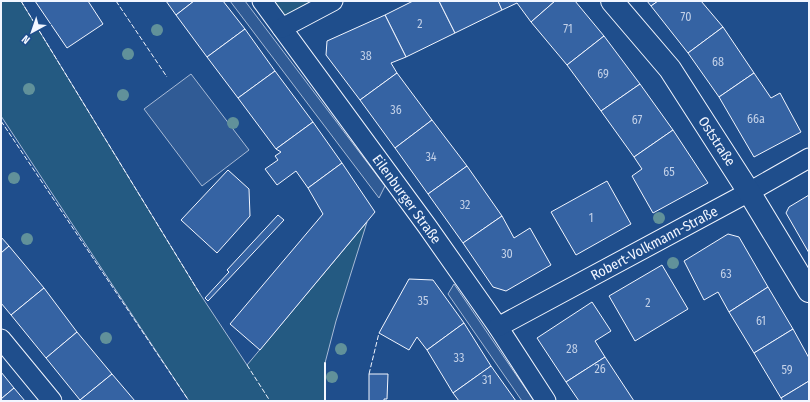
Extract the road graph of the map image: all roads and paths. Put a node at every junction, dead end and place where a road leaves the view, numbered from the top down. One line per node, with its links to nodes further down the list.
1 (262, 1): 4 (street, Eilenburger Straße)
2 (333, 1): 4 (street)
3 (612, 1): 6 (street, Oststraße)
4 (282, 28): 8 (street, Eilenburger Straße)
5 (809, 158): 6 (street, Robert-Volkmann-Straße)
6 (749, 192): 7 (street, Oststraße); 8 (street, Robert-Volkmann-Straße)
7 (809, 291)
8 (498, 327): 11 (street, Eilenburger Straße)
9 (1, 339): 10 (street)
10 (52, 401)
11 (546, 401)

